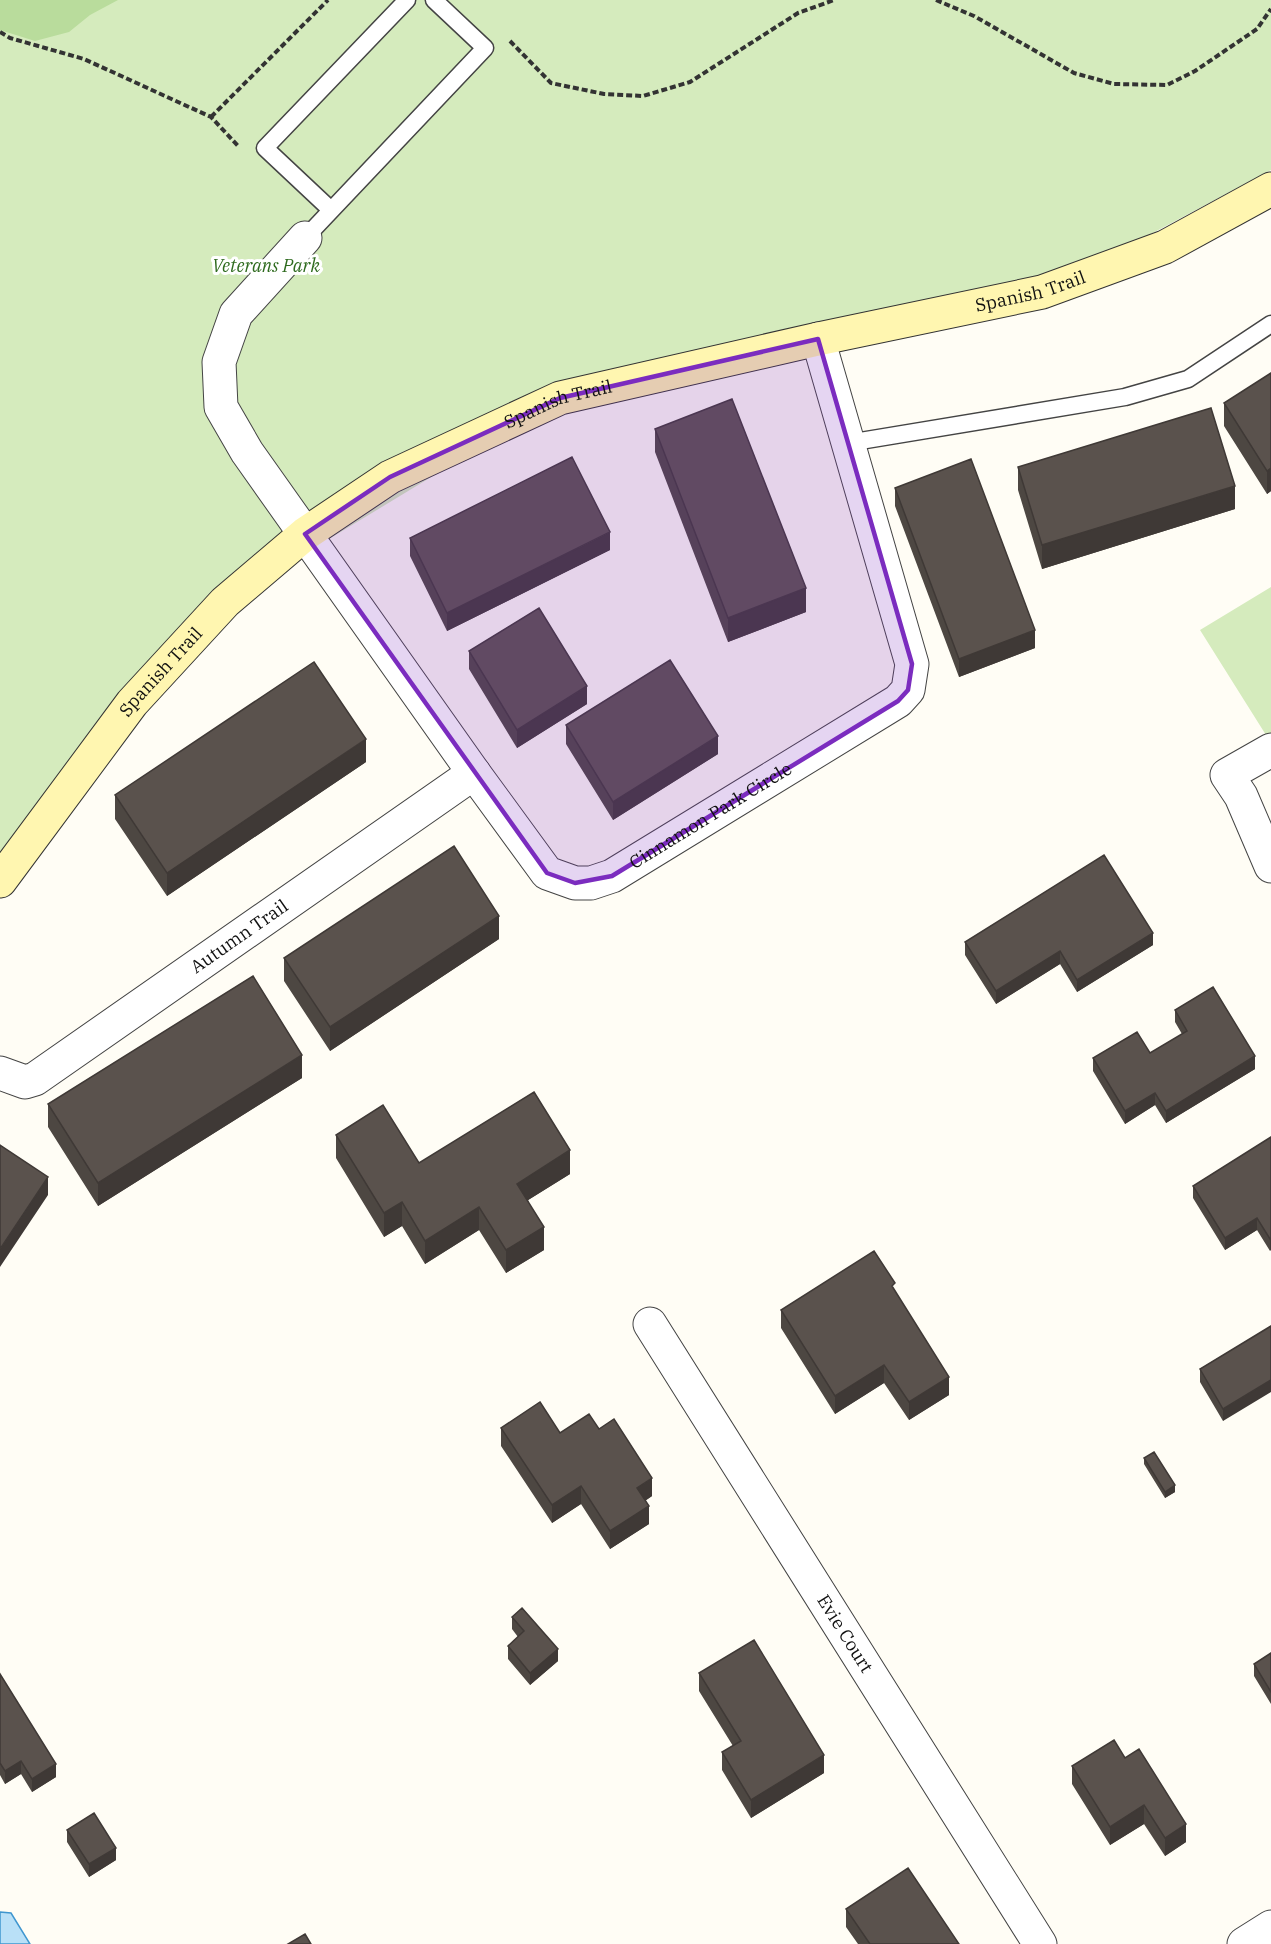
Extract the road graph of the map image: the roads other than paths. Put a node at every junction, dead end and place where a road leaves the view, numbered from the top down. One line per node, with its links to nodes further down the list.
1 (407, 0): 4 (lane)
2 (434, 0): 4 (lane)
3 (1271, 189): 7 (street, Spanish Trail)
4 (331, 210): 5 (lane)
5 (305, 238): 9 (street, Cinnamon Park Circle)
6 (1271, 324): 8 (lane)
7 (818, 339): 8 (street, Cinnamon Park Circle); 9 (street, Spanish Trail)
8 (848, 442): 11 (street, Cinnamon Park Circle)
9 (305, 534): 11 (street, Cinnamon Park Circle); 13 (street, Spanish Trail)
10 (1271, 750): 12 (street)
11 (474, 773): 14 (street, Autumn Trail)
12 (1271, 866)
13 (0, 881)
14 (0, 1073)
15 (650, 1324): 17 (street, Evie Court)
16 (1271, 1928): 18 (street)
17 (1040, 1944)
18 (1244, 1944)

